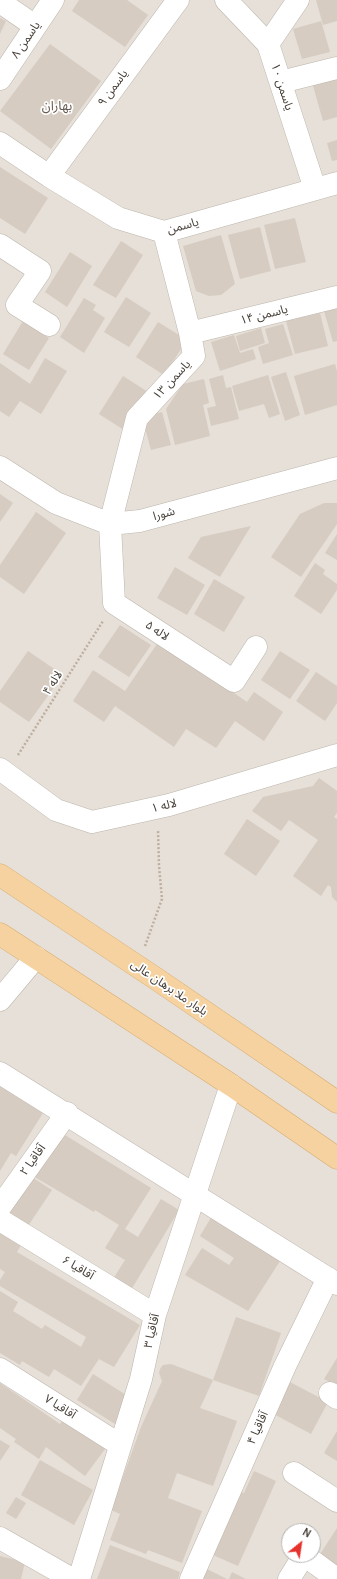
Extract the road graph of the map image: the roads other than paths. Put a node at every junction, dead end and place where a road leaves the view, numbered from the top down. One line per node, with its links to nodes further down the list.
1 (53, 0): 6 (street, یاسمن ۸)
2 (178, 0): 12 (street, یاسمن ۹)
3 (226, 0): 7 (street, یاسمن ۱۰)
4 (298, 0): 7 (street)
5 (0, 2): 6 (street)
6 (36, 26): 9 (street, یاسمن ۸)
7 (268, 44): 10 (street, یاسمن ۱۰)
8 (337, 68): 10 (street)
9 (0, 79)
10 (280, 82): 14 (street, یاسمن ۱۰)
11 (0, 143): 12 (street, یاسمن)
12 (49, 176): 15 (street, یاسمن)
13 (337, 183): 14 (street, یاسمن)
14 (315, 189): 15 (street, یاسمن)
15 (164, 232): 19 (street, یاسمن ۱۳)
16 (0, 245): 18 (street)
17 (337, 297): 19 (street, یاسمن ۱۴)
18 (49, 325)
19 (190, 333): 22 (street, یاسمن ۱۳)
20 (0, 468): 22 (street, شورا)
21 (337, 468): 22 (street, شورا)
22 (110, 524): 23 (street, لاله ۵)
23 (256, 646)
24 (337, 755): 25 (street, لاله ۱)
25 (3, 771)
26 (0, 875): 32 (main road, بلوار ملا برهان عالی)
27 (0, 934): 28 (main road)
28 (36, 957): 29 (street); 31 (main road)
29 (0, 1000)
30 (0, 1073): 33 (street)
31 (231, 1085): 34 (main road); 35 (street, آقاقیا ۳)
32 (337, 1102)
33 (66, 1113): 35 (street); 36 (street, آقاقیا ۲)
34 (337, 1158)
35 (195, 1194): 38 (street); 39 (street, آقاقیا ۳)
36 (0, 1207)
37 (0, 1220): 39 (street, آقاقیا ۶)
38 (332, 1281): 48 (street, آقاقیا ۴)
39 (155, 1315): 41 (street, آقاقیا ۳)
40 (0, 1369): 41 (street, آقاقیا ۷)
41 (120, 1445): 47 (street, آقاقیا ۳)
42 (294, 1473): 43 (street)
43 (337, 1501)
44 (0, 1538): 46 (street)
45 (337, 1578): 49 (street)
46 (72, 1579)
47 (79, 1579)
48 (191, 1579)
49 (289, 1579)

